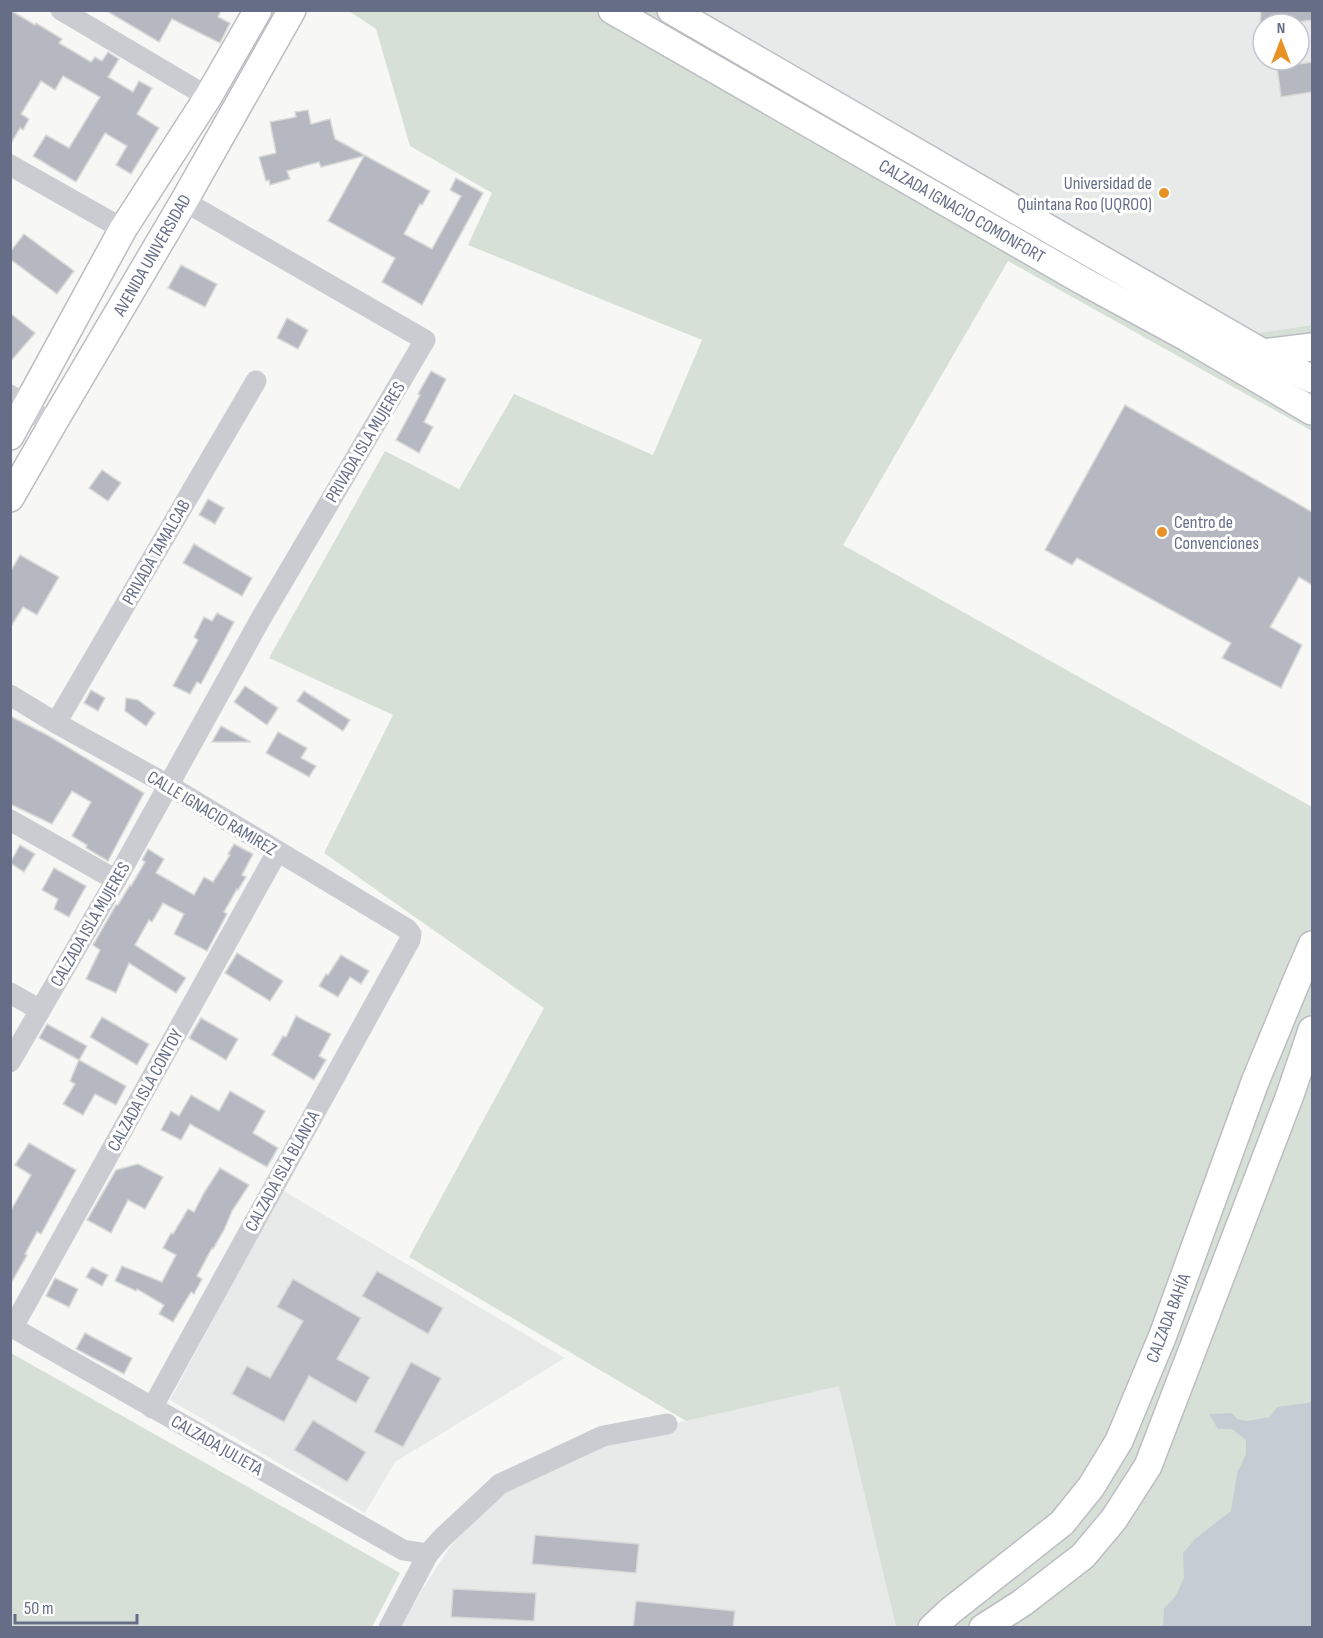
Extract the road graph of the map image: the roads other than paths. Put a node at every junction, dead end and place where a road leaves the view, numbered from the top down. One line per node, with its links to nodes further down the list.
1 (61, 10): 6 (street)
2 (258, 10): 6 (main road, AVENIDA UNIVERSIDAD)
3 (292, 10): 8 (main road, AVENIDA UNIVERSIDAD)
4 (612, 10): 15 (main road, CALZADA IGNACIO COMONFORT)
5 (671, 10): 11 (main road, CALZADA IGNACIO COMONFORT)
6 (208, 97): 9 (main road, AVENIDA UNIVERSIDAD)
7 (10, 165): 9 (street)
8 (184, 201): 16 (main road, AVENIDA UNIVERSIDAD); 21 (street, PRIVADA ISLA MUJERES)
9 (123, 229): 14 (main road, AVENIDA UNIVERSIDAD)
10 (1312, 347): 11 (main road)
11 (1263, 353): 12 (main road, CALZADA IGNACIO COMONFORT)
12 (1312, 379)
13 (256, 381): 20 (street, PRIVADA TAMALCAB)
14 (19, 401): 16 (street); 17 (main road, AVENIDA UNIVERSIDAD)
15 (1312, 411)
16 (52, 425): 18 (main road, AVENIDA UNIVERSIDAD)
17 (10, 436)
18 (10, 498)
19 (10, 695): 20 (street, CALLE IGNACIO RAMIREZ)
20 (56, 723): 21 (street, CALLE IGNACIO RAMIREZ)
21 (168, 785): 23 (street, CALLE IGNACIO RAMIREZ); 24 (street, CALZADA ISLA MUJERES)
22 (10, 820): 24 (street)
23 (278, 852): 25 (street, CALLE IGNACIO RAMIREZ); 33 (street, CALZADA ISLA CONTOY)
24 (116, 880): 28 (street, CALZADA ISLA MUJERES)
25 (411, 934): 34 (street, CALZADA ISLA BLANCA)
26 (1312, 945): 31 (main road, CALZADA BAHÍA)
27 (10, 993): 28 (street)
28 (40, 1010): 30 (street, CALZADA ISLA MUJERES)
29 (1312, 1030): 32 (main road, CALZADA BAHÍA)
30 (10, 1062)
31 (1255, 1082): 32 (main road); 38 (main road, CALZADA BAHÍA)
32 (1290, 1095): 39 (main road, CALZADA BAHÍA)
33 (12, 1327): 34 (street, CALZADA JULIETA)
34 (152, 1408): 36 (street, CALZADA JULIETA)
35 (667, 1424): 36 (street)
36 (428, 1554): 37 (street)
37 (389, 1628)
38 (932, 1628)
39 (983, 1628)

